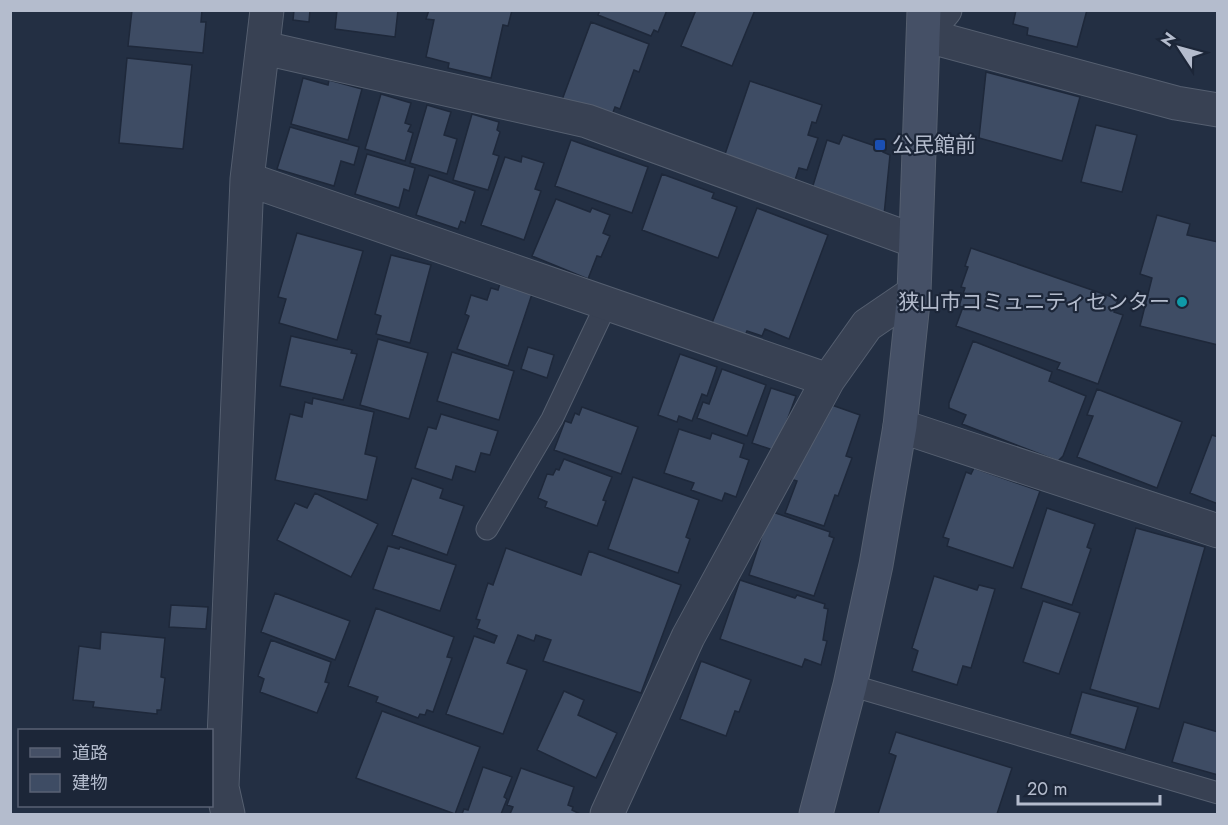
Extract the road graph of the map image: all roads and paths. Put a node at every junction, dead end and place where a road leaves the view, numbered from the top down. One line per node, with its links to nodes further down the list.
1 (267, 10): 3 (street)
2 (931, 19): 4 (street); 6 (street)
3 (264, 48): 5 (street); 6 (street)
4 (1218, 110)
5 (247, 179): 8 (street); 15 (street)
6 (915, 241): 7 (street)
7 (914, 293): 9 (street); 10 (street)
8 (606, 305): 9 (street); 11 (lane)
9 (828, 380): 16 (street)
10 (900, 426): 12 (street); 13 (street)
11 (487, 529)
12 (1218, 531)
13 (850, 685): 14 (lane); 17 (street)
14 (1218, 793)
15 (228, 814)
16 (607, 814)
17 (816, 814)

